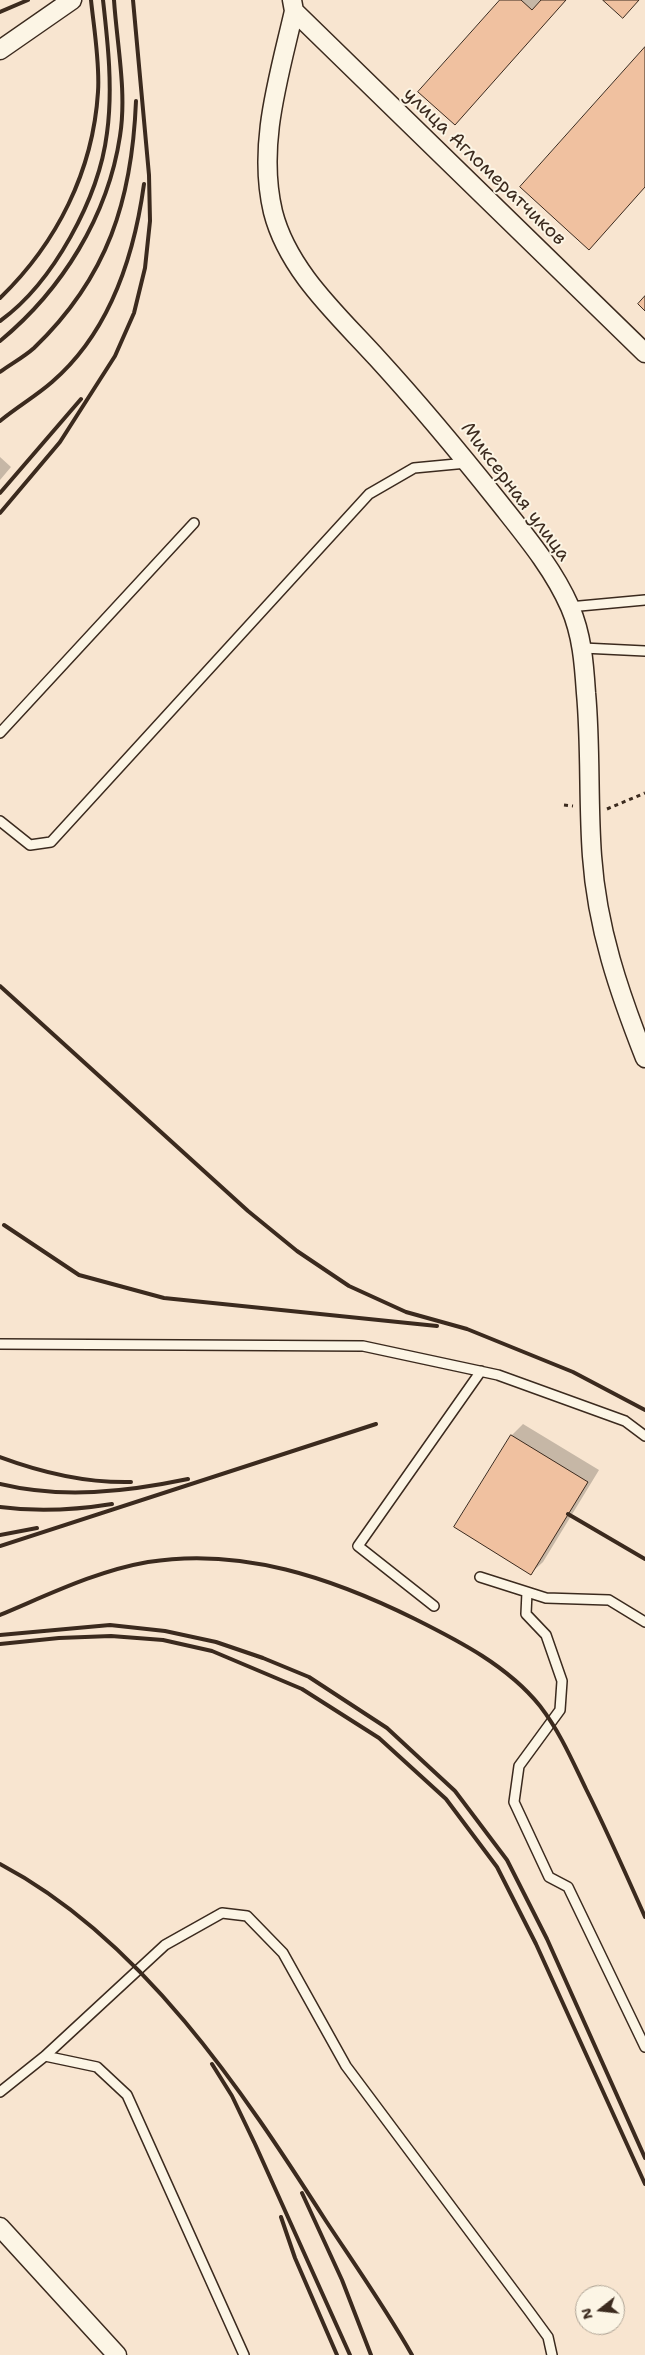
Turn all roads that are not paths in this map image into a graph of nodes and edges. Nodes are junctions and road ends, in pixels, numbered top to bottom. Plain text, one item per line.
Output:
1 (72, 0) edge
2 (293, 6) edge
3 (0, 50) edge
4 (645, 353) edge
5 (467, 463) junction
6 (194, 523) dead end
7 (645, 600) edge
8 (570, 607) junction
9 (583, 648) junction
10 (645, 651) edge
11 (0, 733) edge
12 (0, 821) edge
13 (645, 1058) edge
14 (0, 1344) edge
15 (481, 1371) junction
16 (645, 1436) edge
17 (480, 1577) dead end
18 (527, 1592) junction
19 (434, 1606) dead end
20 (645, 1622) edge
21 (645, 2047) edge
22 (45, 2056) junction
23 (0, 2092) edge
24 (0, 2227) edge
25 (117, 2355) edge
26 (244, 2355) edge
27 (552, 2355) edge

1 - 3 street
2 - 4 street, улица Агломератчиков
2 - 5 street, Миксерная улица
5 - 8 street, Миксерная улица
5 - 12 lane
6 - 11 lane
7 - 8 lane
8 - 9 street, Миксерная улица
9 - 10 lane
9 - 13 street, Миксерная улица
14 - 15 lane
15 - 16 lane
15 - 19 lane
17 - 18 lane
18 - 20 lane
18 - 21 lane
22 - 23 lane
22 - 26 lane
22 - 27 lane
24 - 25 street

